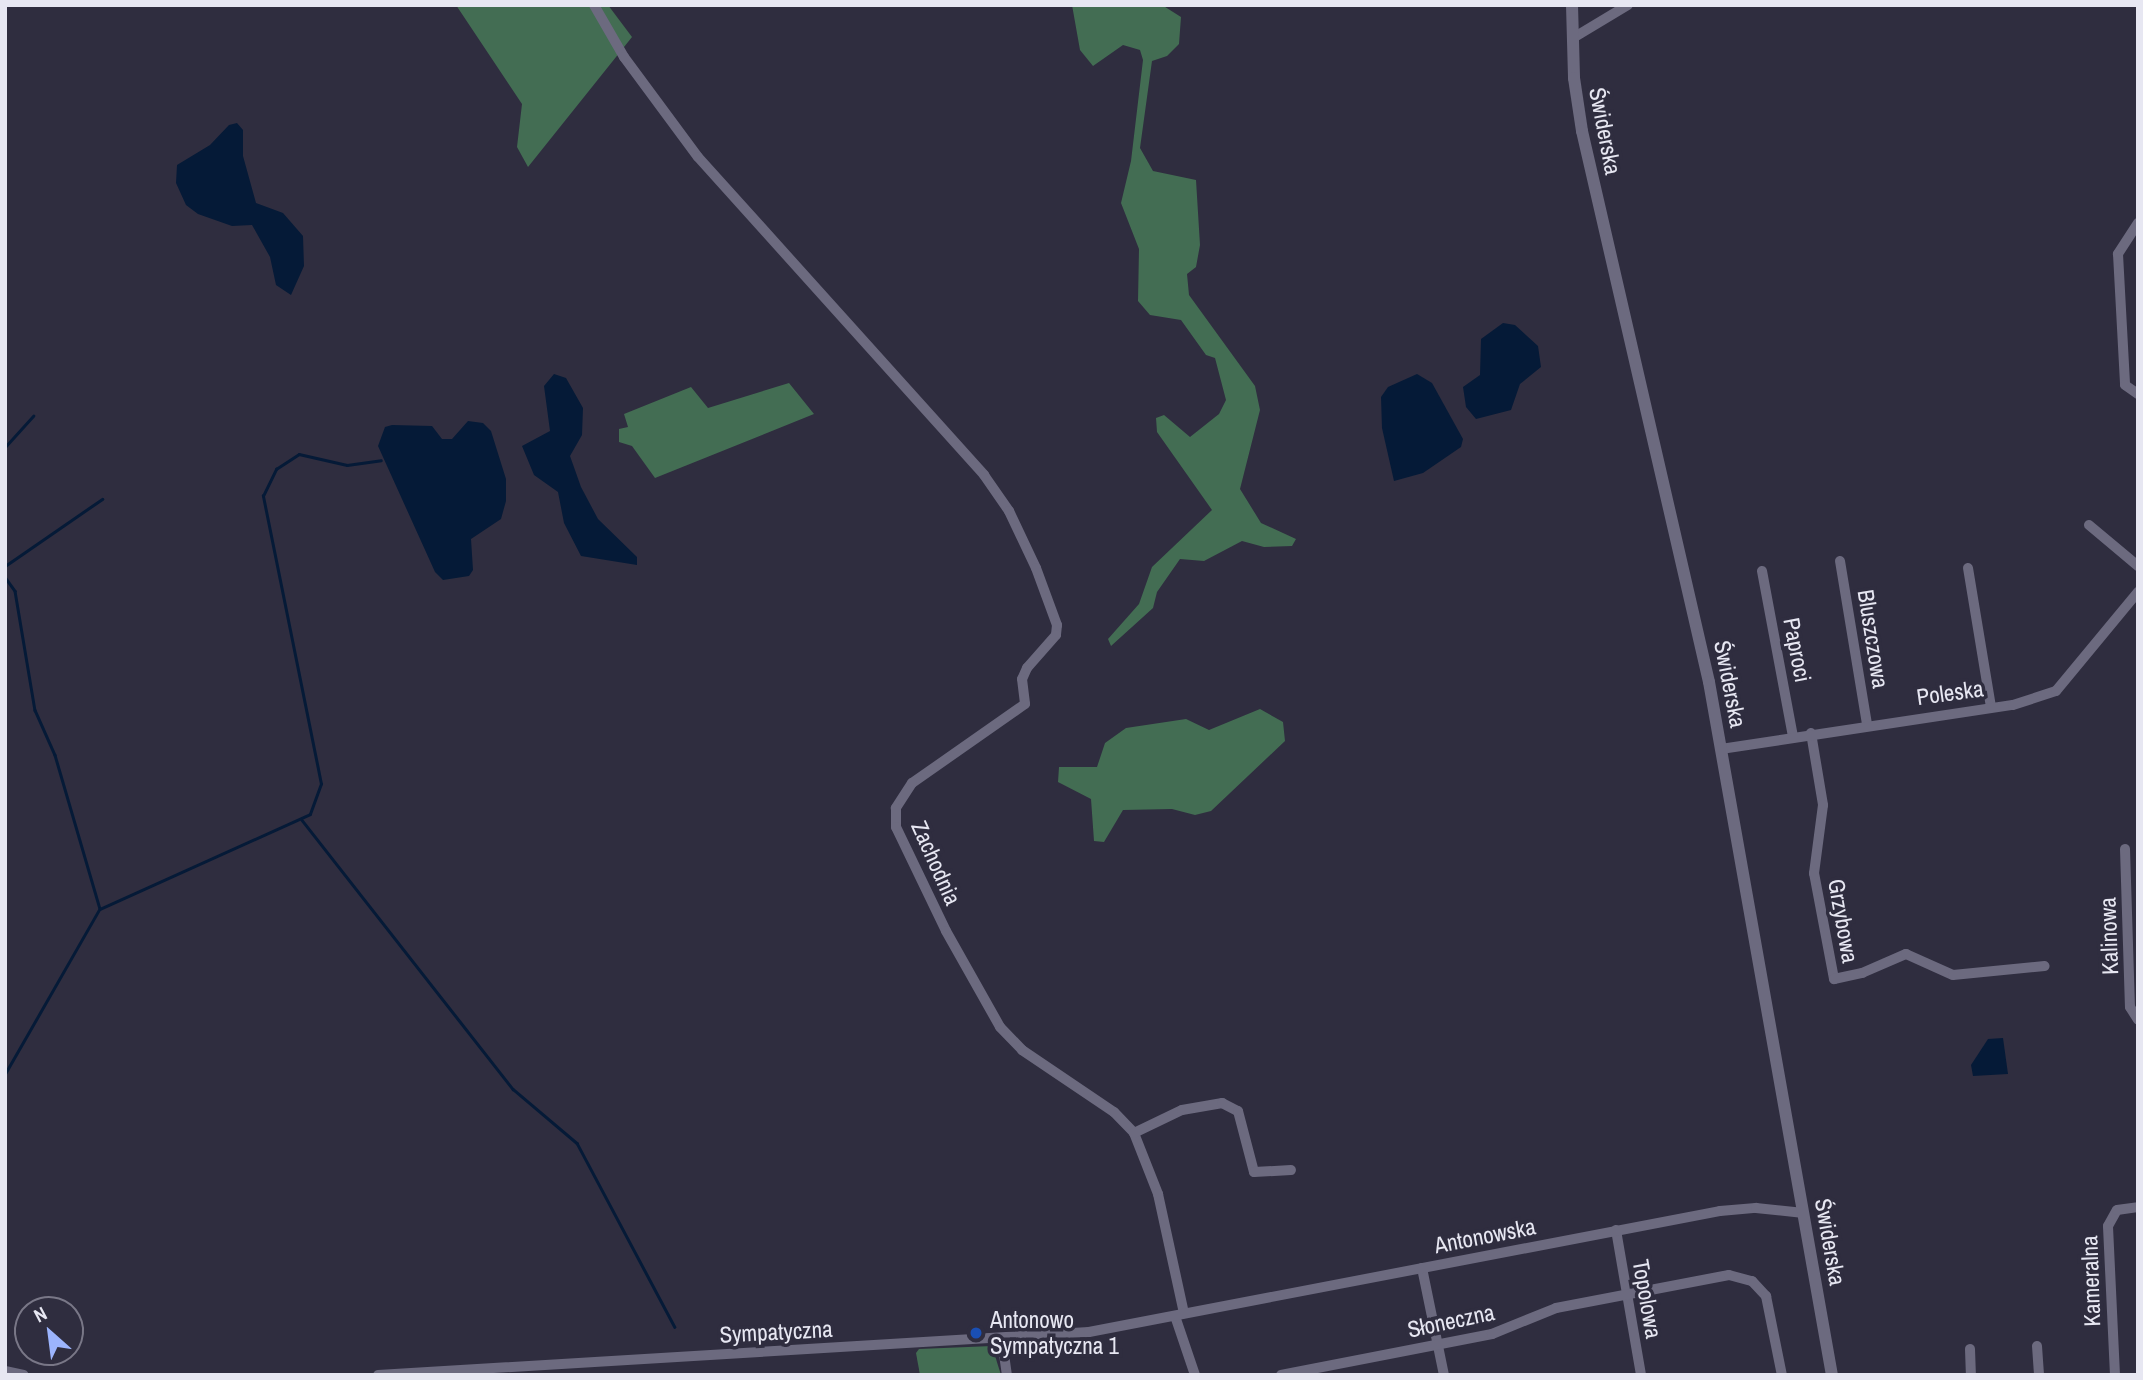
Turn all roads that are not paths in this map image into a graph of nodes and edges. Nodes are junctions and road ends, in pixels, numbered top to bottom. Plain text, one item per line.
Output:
1 (594, 5) edge
2 (1572, 5) edge
3 (1628, 5) edge
4 (1573, 38) junction
5 (2138, 223) edge
6 (2138, 394) edge
7 (2089, 525) dead end
8 (1840, 561) dead end
9 (2138, 566) edge
10 (1968, 568) dead end
11 (1762, 571) dead end
12 (2138, 592) edge
13 (1991, 707) junction
14 (1867, 724) junction
15 (1811, 733) junction
16 (1793, 736) junction
17 (1721, 749) junction
18 (2125, 849) dead end
19 (2045, 966) dead end
20 (2138, 1020) edge
21 (1134, 1133) junction
22 (1291, 1170) dead end
23 (2138, 1207) edge
24 (1804, 1213) junction
25 (1616, 1230) junction
26 (1422, 1268) junction
27 (1625, 1296) junction
28 (1180, 1315) junction
29 (1002, 1340) junction
30 (1436, 1345) junction
31 (2037, 1346) dead end
32 (1969, 1349) dead end
33 (536, 1365) junction
34 (5, 1371) edge
35 (24, 1375) edge
36 (378, 1375) edge
37 (542, 1375) edge
38 (1007, 1375) edge
39 (1195, 1375) edge
40 (1281, 1375) edge
41 (1444, 1375) edge
42 (1641, 1375) edge
43 (1782, 1375) edge
44 (1832, 1375) edge
45 (1971, 1375) edge
46 (2039, 1375) edge
47 (2115, 1375) edge

1 - 21 street, Zachodnia
2 - 4 street, Świderska
3 - 4 street
4 - 17 street, Świderska
5 - 6 street
7 - 9 street
8 - 14 street, Bluszczowa
10 - 13 street
11 - 16 street, Paproci
12 - 13 street, Poleska
13 - 14 street, Poleska
14 - 15 street, Poleska
15 - 16 street, Poleska
15 - 19 street, Grzybowa
16 - 17 street, Poleska
17 - 24 street, Świderska
18 - 20 street, Kalinowa
21 - 22 street
21 - 28 street, Zachodnia
23 - 47 street, Kameralna
24 - 25 street, Antonowska
24 - 44 street, Świderska
25 - 26 street, Antonowska
25 - 27 street, Topolowa
26 - 28 street, Antonowska
26 - 30 street
27 - 30 street, Słoneczna
27 - 42 street, Topolowa
27 - 43 street, Słoneczna
28 - 29 street, Sympatyczna
28 - 39 street, Zachodnia
29 - 33 street, Sympatyczna
29 - 38 street
30 - 40 street, Słoneczna
30 - 41 street
31 - 46 street
32 - 45 street
33 - 36 street, Sympatyczna
33 - 37 street
34 - 35 street

